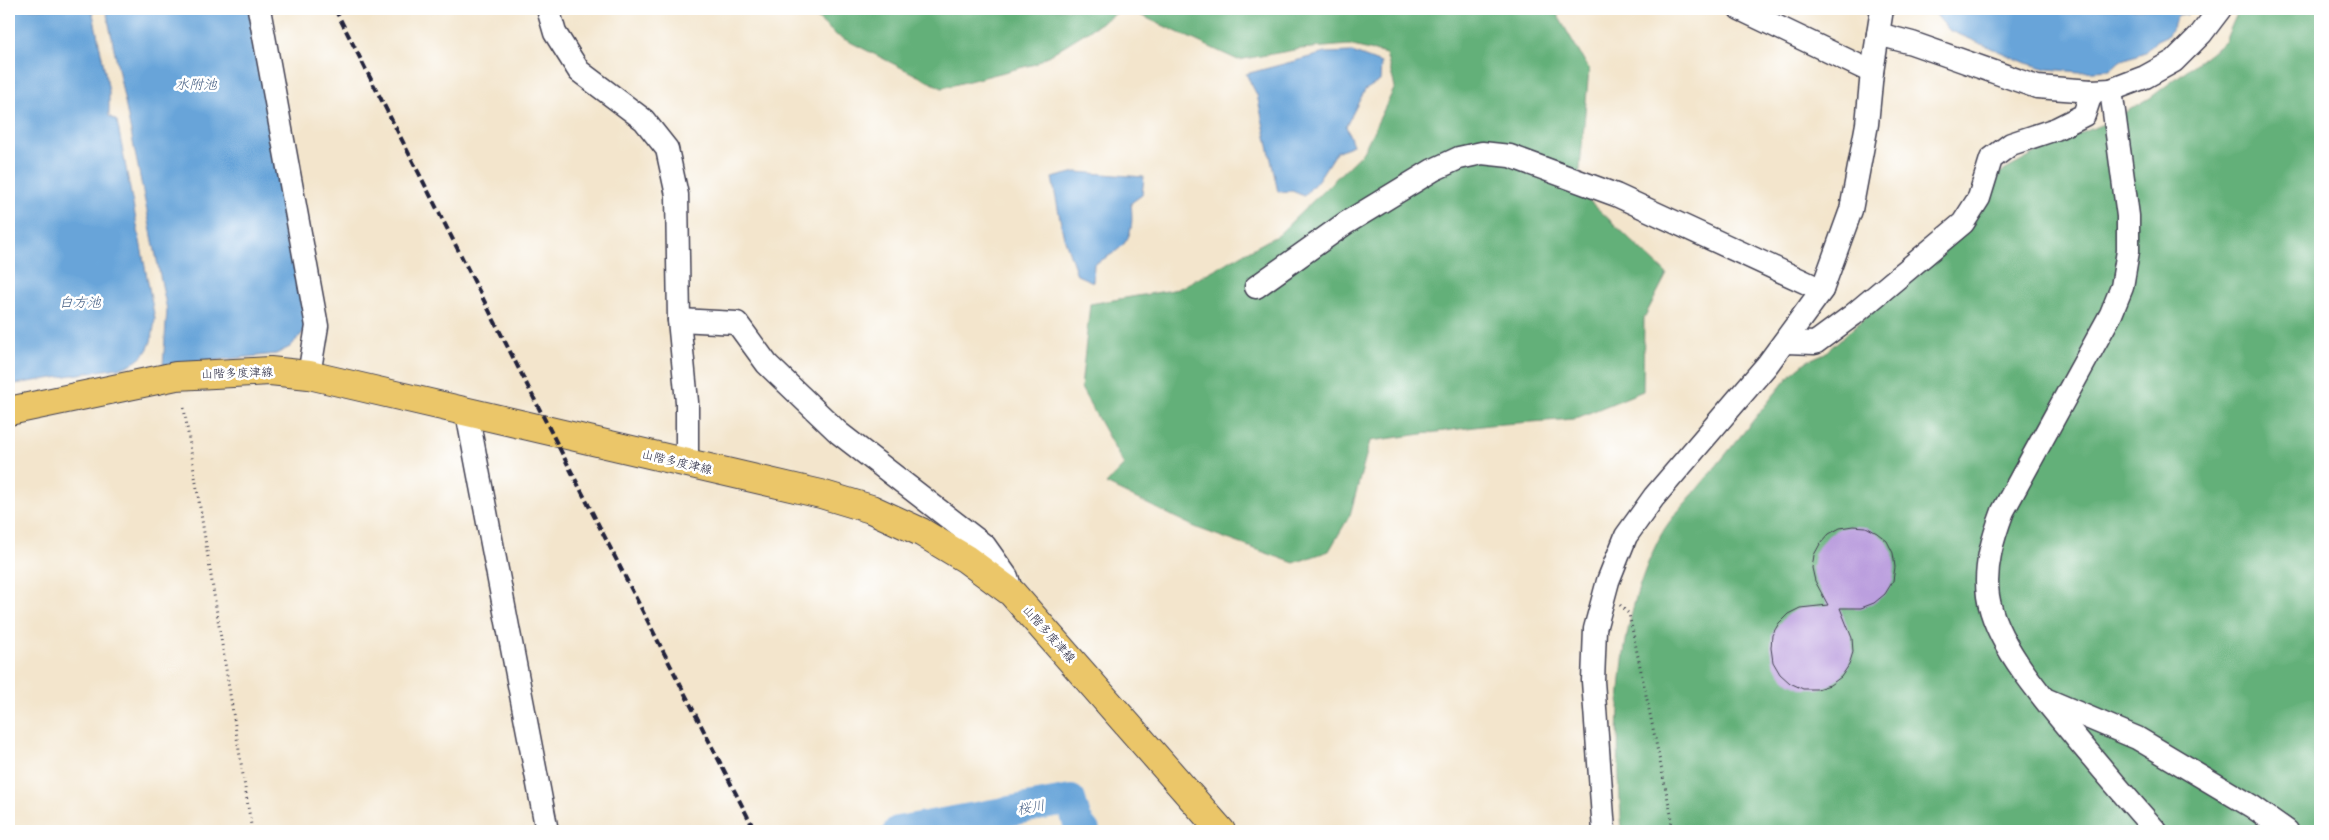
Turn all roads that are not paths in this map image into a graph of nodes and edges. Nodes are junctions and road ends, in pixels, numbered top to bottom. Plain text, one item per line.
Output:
1 (259, 9) edge
2 (548, 9) edge
3 (1740, 9) edge
4 (1882, 9) edge
5 (2220, 9) edge
6 (1878, 34) junction
7 (1872, 72) junction
8 (2102, 91) junction
9 (1256, 287) dead end
10 (1822, 290) junction
11 (679, 320) junction
12 (1785, 342) junction
13 (309, 376) junction
14 (9, 411) edge
15 (467, 413) junction
16 (687, 464) junction
17 (1012, 593) junction
18 (2044, 699) junction
19 (547, 831) edge
20 (1221, 831) edge
21 (1604, 831) edge
22 (2156, 831) edge
23 (2287, 831) edge

1 - 13 street
2 - 11 street
3 - 7 street
4 - 6 street
5 - 8 street
6 - 7 street
6 - 8 street
7 - 10 street
8 - 12 street
8 - 18 street
9 - 10 street
10 - 12 street
11 - 16 street
11 - 17 street
12 - 21 street
13 - 14 main road, 山階多度津線
13 - 15 main road, 山階多度津線
15 - 16 main road, 山階多度津線
15 - 19 street
16 - 17 main road, 山階多度津線
17 - 20 main road, 山階多度津線
18 - 22 street
18 - 23 street

